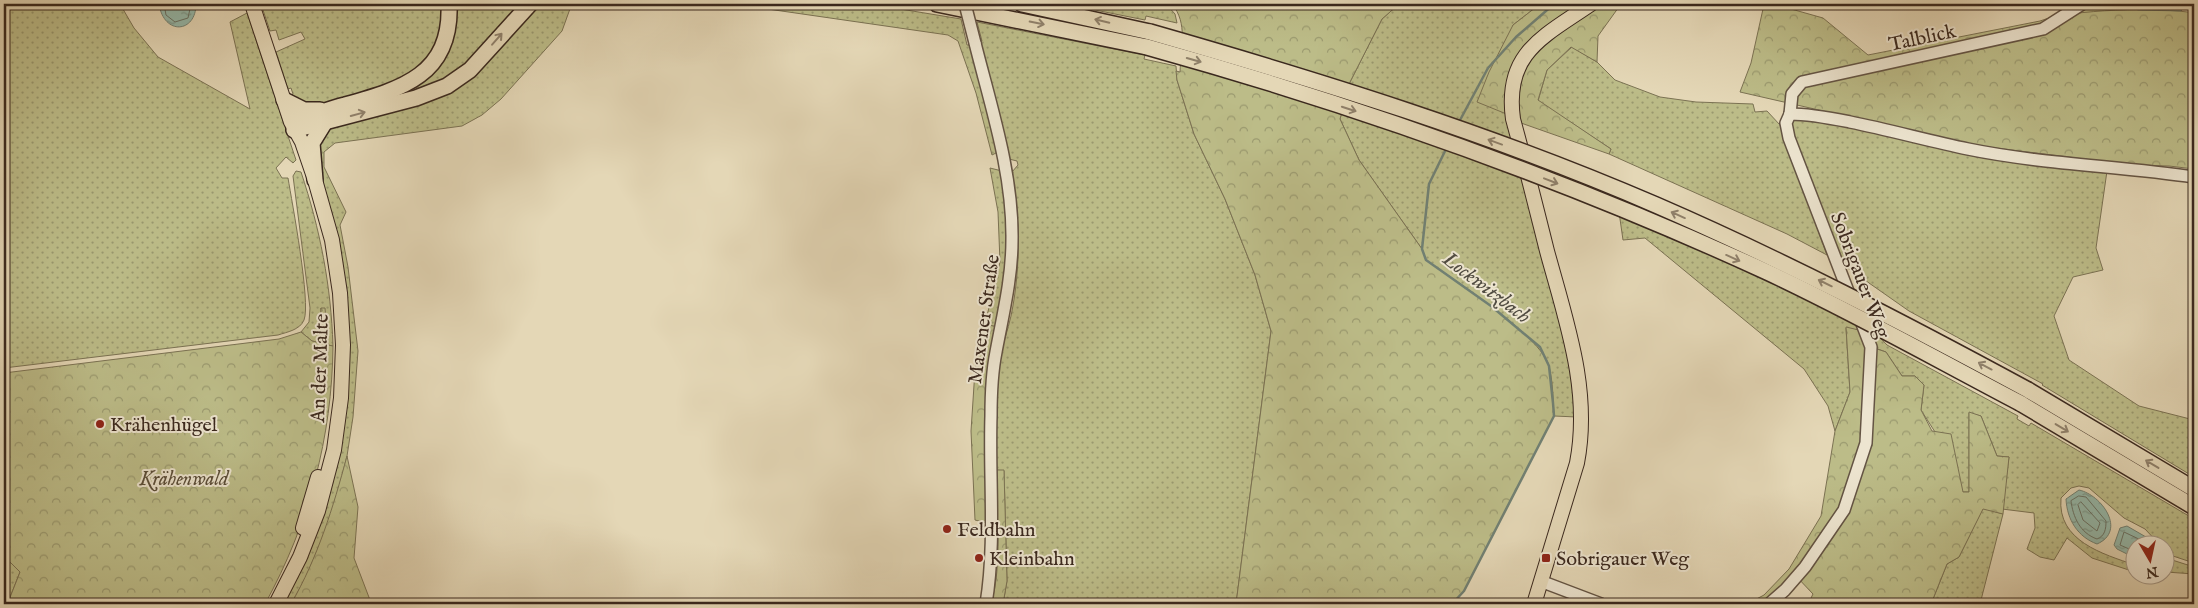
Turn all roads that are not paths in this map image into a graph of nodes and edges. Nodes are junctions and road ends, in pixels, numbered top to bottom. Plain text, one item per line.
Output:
1 (252, 4) edge
2 (449, 4) edge
3 (530, 4) edge
4 (938, 4) edge
5 (965, 4) edge
6 (1022, 4) edge
7 (1591, 4) edge
8 (2081, 5) edge
9 (284, 100) junction
10 (332, 108) junction
11 (1790, 114) junction
12 (325, 122) junction
13 (292, 126) junction
14 (2194, 177) edge
15 (315, 180) junction
16 (2194, 489) edge
17 (2194, 507) edge
18 (1543, 582) junction
19 (267, 604) edge
20 (276, 604) edge
21 (986, 604) edge
22 (1534, 604) edge
23 (1601, 604) edge
24 (1769, 604) edge

1 - 9 main road, An der Malte
2 - 10 highway
12 -> 3 highway
4 -> 17 highway, bridge
5 - 21 street, Maxener Straße, bridge
16 -> 6 highway, bridge
7 - 18 main road
8 - 11 street, Talblick
9 - 10 highway
9 - 13 main road, An der Malte
10 - 13 highway
11 - 14 street
11 - 24 street, Sobrigauer Weg
12 - 13 highway
12 - 15 highway
13 - 15 main road, An der Malte
13 - 19 main road, An der Malte
15 - 20 main road, An der Malte
18 - 22 main road
18 - 23 street

